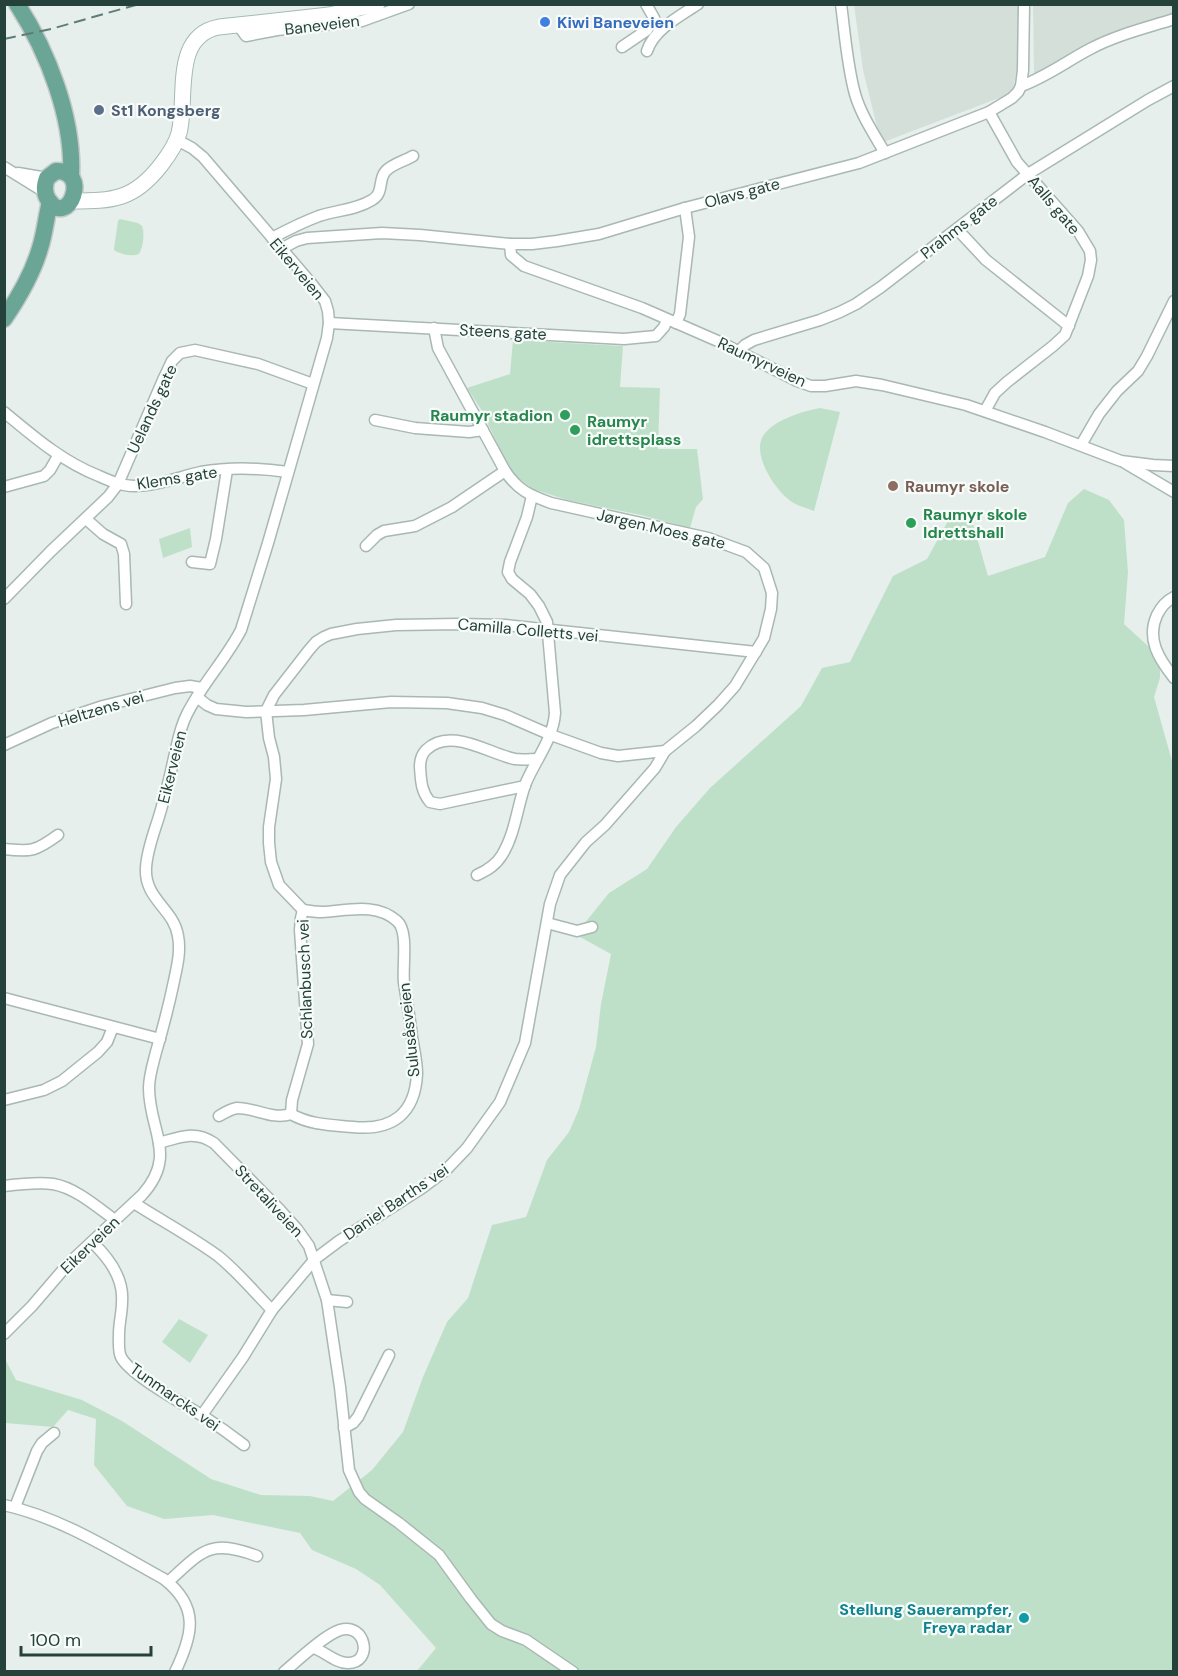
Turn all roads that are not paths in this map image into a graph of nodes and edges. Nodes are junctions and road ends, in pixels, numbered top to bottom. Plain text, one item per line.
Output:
1 (17, 4) edge
2 (377, 4) edge
3 (409, 4) edge
4 (646, 4) edge
5 (698, 4) edge
6 (841, 4) edge
7 (1024, 4) edge
8 (4, 11) edge
9 (1173, 20) edge
10 (238, 25) junction
11 (29, 27) junction
12 (622, 47) dead end
13 (647, 51) dead end
14 (1021, 86) junction
15 (1173, 86) edge
16 (989, 112) junction
17 (177, 140) junction
18 (885, 153) junction
19 (413, 156) dead end
20 (9, 170) edge
21 (1028, 174) junction
22 (60, 190) junction
23 (685, 208) junction
24 (957, 229) junction
25 (272, 238) junction
26 (510, 244) junction
27 (281, 249) junction
28 (1173, 301) edge
29 (4, 319) edge
30 (672, 321) junction
31 (329, 323) junction
32 (1069, 326) junction
33 (434, 328) junction
34 (739, 351) junction
35 (314, 384) junction
36 (985, 411) junction
37 (4, 412) edge
38 (375, 420) dead end
39 (483, 429) junction
40 (1081, 445) junction
41 (58, 456) junction
42 (1121, 461) junction
43 (1173, 466) edge
44 (227, 470) junction
45 (504, 471) junction
46 (288, 472) junction
47 (118, 484) junction
48 (4, 487) edge
49 (1173, 492) edge
50 (532, 496) junction
51 (86, 519) junction
52 (366, 546) dead end
53 (192, 562) dead end
54 (1173, 597) edge
55 (4, 599) edge
56 (126, 604) dead end
57 (547, 630) junction
58 (756, 651) junction
59 (1173, 678) edge
60 (199, 692) junction
61 (266, 711) junction
62 (551, 735) junction
63 (4, 745) edge
64 (665, 751) junction
65 (538, 759) junction
66 (525, 786) junction
67 (58, 835) dead end
68 (4, 849) edge
69 (477, 875) dead end
70 (303, 910) junction
71 (547, 923) junction
72 (592, 927) dead end
73 (4, 998) edge
74 (113, 1027) junction
75 (160, 1039) junction
76 (4, 1100) edge
77 (291, 1114) junction
78 (219, 1116) dead end
79 (159, 1143) junction
80 (4, 1186) edge
81 (134, 1203) junction
82 (115, 1220) junction
83 (92, 1242) junction
84 (315, 1259) junction
85 (327, 1300) junction
86 (347, 1302) dead end
87 (272, 1310) junction
88 (4, 1334) edge
89 (389, 1355) dead end
90 (202, 1415) junction
91 (344, 1428) junction
92 (54, 1433) dead end
93 (244, 1445) dead end
94 (10, 1506) edge
95 (257, 1556) dead end
96 (168, 1582) junction
97 (314, 1648) dead end
98 (175, 1671) edge
99 (284, 1671) edge
100 (573, 1671) edge

1 - 11 main road
2 - 10 main road, Baneveien
3 - 10 street, Baneveien
4 - 12 street
5 - 13 street
6 - 18 street
7 - 14 street
8 - 11 main road
9 - 14 street, Olavs gate
10 - 17 main road, Baneveien
11 - 22 main road
14 - 16 street, Olavs gate
15 - 21 street, Prahms gate
16 - 18 street, Olavs gate
16 - 21 street, Aalls gate
17 - 22 main road
17 - 25 street, Eikerveien
18 - 23 street, Olavs gate
19 - 25 street
20 - 22 street
21 - 24 street, Prahms gate
21 - 32 street, Aalls gate
22 - 29 main road
23 - 26 street, Olavs gate
23 - 30 street
24 - 32 street
24 - 34 street, Prahms gate
25 - 27 street, Eikerveien
26 - 27 street, Olavs gate
26 - 30 street, Raumyrveien
27 - 31 street, Eikerveien
28 - 40 street
30 - 33 street, Steens gate
30 - 34 street, Raumyrveien
31 - 33 street, Steens gate
31 - 35 street, Eikerveien
32 - 36 street, Aalls gate
33 - 39 street, Jørgen Moes gate
34 - 36 street, Raumyrveien
35 - 46 street, Eikerveien
35 - 47 street, Uelands gate
36 - 40 street, Raumyrveien
37 - 41 street, Klems gate
38 - 39 street
39 - 45 street, Jørgen Moes gate
40 - 42 street, Raumyrveien
41 - 47 street, Klems gate
41 - 48 street
42 - 43 street, Raumyrveien
42 - 49 street
44 - 46 street, Klems gate
44 - 47 street, Klems gate
44 - 53 street, Klems gate
45 - 50 street, Jørgen Moes gate
45 - 52 street
46 - 60 street, Eikerveien
47 - 51 street, Uelands gate
50 - 57 street
50 - 58 street, Jørgen Moes gate
51 - 55 street, Uelands gate
51 - 56 street
54 - 59 street
57 - 58 street, Camilla Colletts vei
57 - 61 street, Camilla Colletts vei
57 - 62 street
58 - 64 street, Jørgen Moes gate
60 - 61 street
60 - 63 street, Heltzens vei
60 - 75 street, Eikerveien
61 - 62 street
61 - 70 street, Schlanbusch vei
62 - 64 street
62 - 65 street
64 - 71 street, Daniel Barths vei
65 - 66 street
65 - 66 street
66 - 69 street
67 - 68 street
70 - 77 street, Schlanbusch vei
70 - 77 street, Sulusåsveien
71 - 72 street
71 - 84 street, Daniel Barths vei
73 - 74 street
74 - 75 street
74 - 76 street
75 - 79 street, Eikerveien
77 - 78 street, Sulusåsveien
79 - 81 street, Eikerveien
79 - 84 street, Stretaliveien
80 - 82 street
81 - 82 street, Eikerveien
81 - 87 street
82 - 83 street, Eikerveien
83 - 88 street, Eikerveien
83 - 90 street, Tunmarcks vei
84 - 85 street, Stretaliveien
84 - 87 street, Daniel Barths vei
85 - 86 street
85 - 91 street, Stretaliveien
87 - 90 street, Daniel Barths vei
89 - 91 street
90 - 93 street, Tunmarcks vei
91 - 100 street, Stretaliveien
92 - 94 street
94 - 96 street
95 - 96 street
96 - 98 street
97 - 99 street

